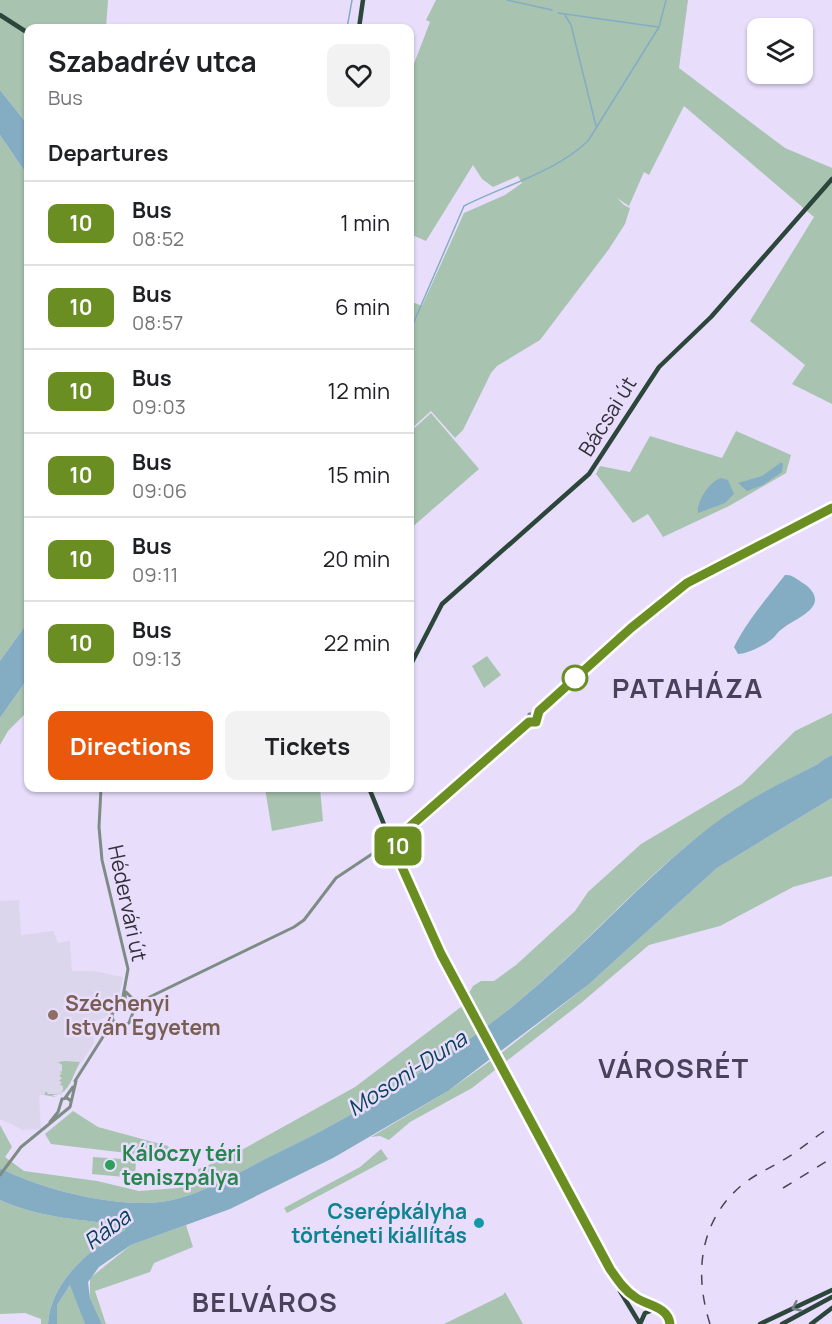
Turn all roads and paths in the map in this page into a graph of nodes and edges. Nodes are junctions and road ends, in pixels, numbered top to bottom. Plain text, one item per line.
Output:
1 (363, 0) edge
2 (0, 15) edge
3 (360, 24) edge
4 (24, 30) edge
5 (832, 179) edge
6 (832, 508) edge
7 (414, 658) edge
8 (536, 714) junction
9 (529, 722) junction
10 (101, 792) edge
11 (371, 792) edge
12 (405, 831) junction
13 (391, 842) junction
14 (375, 853) junction
15 (398, 858) junction
16 (125, 991) junction
17 (144, 1000) junction
18 (119, 1007) junction
19 (127, 1008) junction
20 (131, 1014) junction
21 (113, 1021) junction
22 (119, 1026) junction
23 (106, 1034) junction
24 (76, 1081) junction
25 (65, 1098) junction
26 (71, 1101) junction
27 (60, 1106) junction
28 (67, 1110) junction
29 (47, 1127) junction
30 (0, 1175) edge
31 (619, 1282) junction
32 (832, 1290) edge
33 (832, 1297) edge
34 (832, 1308) edge
35 (656, 1309) junction
36 (640, 1324) edge
37 (670, 1324) edge
38 (760, 1324) edge
39 (782, 1324) edge
40 (811, 1324) edge

1 - 3 main road
2 - 4 main road
5 - 7 main road, Bácsai út
6 - 8 street
8 - 9 street
8 - 9 street
9 - 12 street
10 - 16 street, Hédervári út
11 - 13 main road
12 - 13 street
12 - 15 main road
13 - 14 street
13 - 15 main road
14 - 15 main road
14 - 17 street
15 - 31 main road
16 - 17 street
16 - 18 street, Hédervári út
16 - 19 street, Hédervári út
17 - 19 street
17 - 20 street
18 - 19 street
18 - 21 street
19 - 20 street
20 - 22 street
21 - 22 street
21 - 23 street
22 - 23 street
23 - 24 street
24 - 25 street
24 - 26 street
25 - 26 street
25 - 27 street
26 - 28 street
27 - 28 street
27 - 29 street
28 - 29 street
29 - 30 street
31 - 35 main road
31 - 36 main road
32 -> 38 main road
33 - 39 main road
34 - 40 main road
35 - 36 main road
35 - 37 main road

